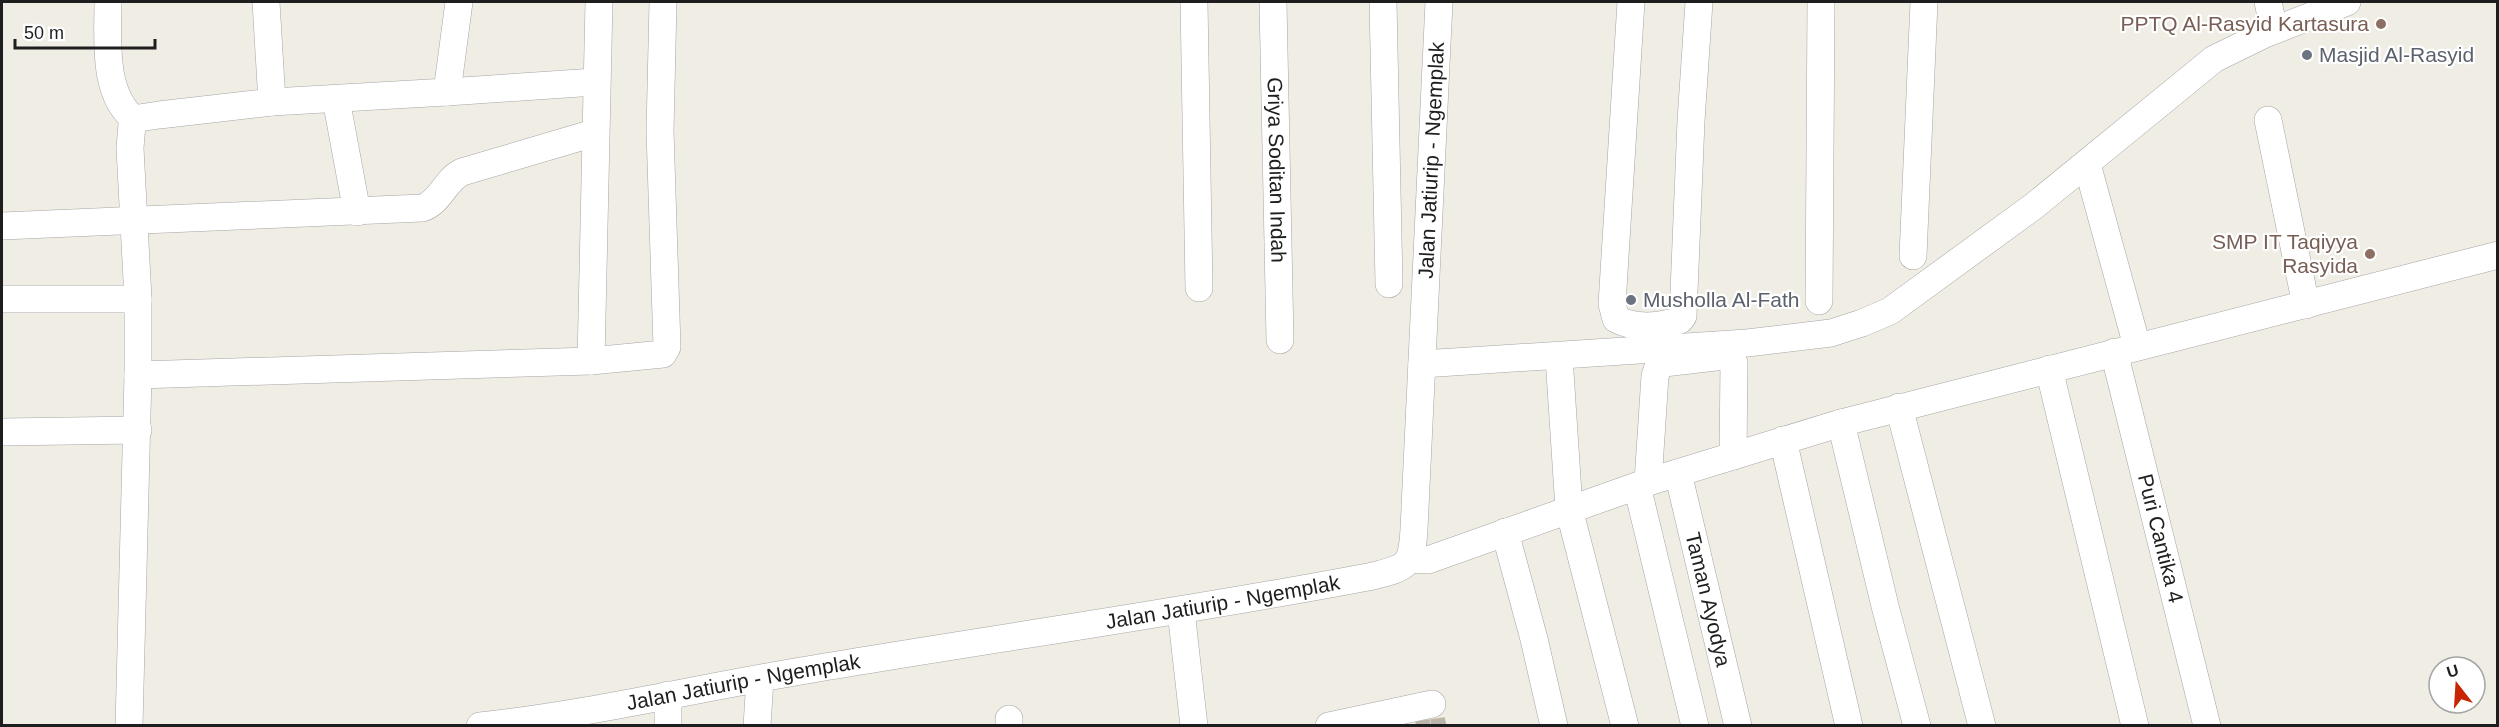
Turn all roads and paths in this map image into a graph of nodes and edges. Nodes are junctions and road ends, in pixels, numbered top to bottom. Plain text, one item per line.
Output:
1 (108, 2) edge
2 (266, 2) edge
3 (459, 2) edge
4 (598, 2) edge
5 (663, 2) edge
6 (1194, 2) edge
7 (1273, 2) edge
8 (1383, 2) edge
9 (1438, 2) edge
10 (1632, 2) edge
11 (1699, 2) edge
12 (1821, 2) edge
13 (1924, 2) edge
14 (2347, 2) edge
15 (2271, 17) edge
16 (595, 82) junction
17 (447, 92) junction
18 (336, 99) junction
19 (272, 102) junction
20 (135, 120) junction
21 (2268, 120) dead end
22 (594, 133) junction
23 (2087, 164) junction
24 (357, 212) junction
25 (134, 222) junction
26 (2, 226) edge
27 (2498, 255) edge
28 (1913, 256) dead end
29 (1389, 284) dead end
30 (1199, 288) dead end
31 (2, 299) edge
32 (138, 300) junction
33 (1819, 301) dead end
34 (2306, 305) junction
35 (1280, 340) dead end
36 (2126, 349) junction
37 (1422, 350) junction
38 (1559, 357) junction
39 (591, 361) junction
40 (2049, 369) junction
41 (138, 375) junction
42 (1899, 407) junction
43 (1841, 423) junction
44 (138, 430) junction
45 (2, 432) edge
46 (1783, 440) junction
47 (1733, 456) junction
48 (1678, 473) junction
49 (1642, 484) junction
50 (1569, 509) junction
51 (1504, 532) junction
52 (1410, 559) junction
53 (1181, 611) junction
54 (760, 679) junction
55 (668, 695) junction
56 (1432, 705) dead end
57 (601, 716) edge
58 (1406, 718) edge
59 (530, 723) edge
60 (129, 726) edge
61 (480, 726) edge
62 (668, 726) edge
63 (757, 726) edge
64 (1194, 726) edge
65 (1329, 726) edge
66 (1554, 726) edge
67 (1625, 726) edge
68 (1695, 726) edge
69 (1738, 726) edge
70 (1849, 726) edge
71 (1917, 726) edge
72 (1982, 726) edge
73 (2135, 726) edge
74 (2207, 726) edge

1 - 20 street
2 - 19 street
3 - 17 street
4 - 16 street
5 - 39 street
6 - 30 street
7 - 35 street, Griya Soditan Indah
8 - 29 street
9 - 37 street, Jalan Jatiurip - Ngemplak
10 - 11 street
12 - 33 street
13 - 28 street
14 - 15 street
15 - 23 street
16 - 17 street
16 - 22 street
17 - 18 street
18 - 19 street
18 - 24 street
19 - 20 street
20 - 25 street
21 - 34 street
22 - 24 street
22 - 39 street
23 - 36 street, Puri Cantika 4
23 - 38 street
24 - 25 street
25 - 26 street
25 - 32 street
27 - 34 street
31 - 32 street
32 - 41 street
34 - 36 street
36 - 40 street
36 - 74 street, Puri Cantika 4
37 - 38 street
37 - 52 street, Jalan Jatiurip - Ngemplak
38 - 50 street
39 - 41 street
40 - 42 street
40 - 73 street
41 - 44 street
42 - 43 street
42 - 72 street
43 - 46 street
43 - 71 street
44 - 45 street
44 - 60 street
46 - 47 street
46 - 70 street
47 - 48 street
47 - 49 street
48 - 49 street
48 - 69 street, Taman Ayodya
49 - 50 street
49 - 68 street
50 - 51 street
50 - 67 street
51 - 52 street
51 - 66 street
52 - 53 street, Jalan Jatiurip - Ngemplak
53 - 54 street, Jalan Jatiurip - Ngemplak
53 - 64 street
54 - 55 street, Jalan Jatiurip - Ngemplak
54 - 63 street
55 - 57 street, Jalan Jatiurip - Ngemplak
55 - 62 street
56 - 58 street
57 - 59 street, Jalan Jatiurip - Ngemplak
58 - 65 street
59 - 61 street, Jalan Jatiurip - Ngemplak

